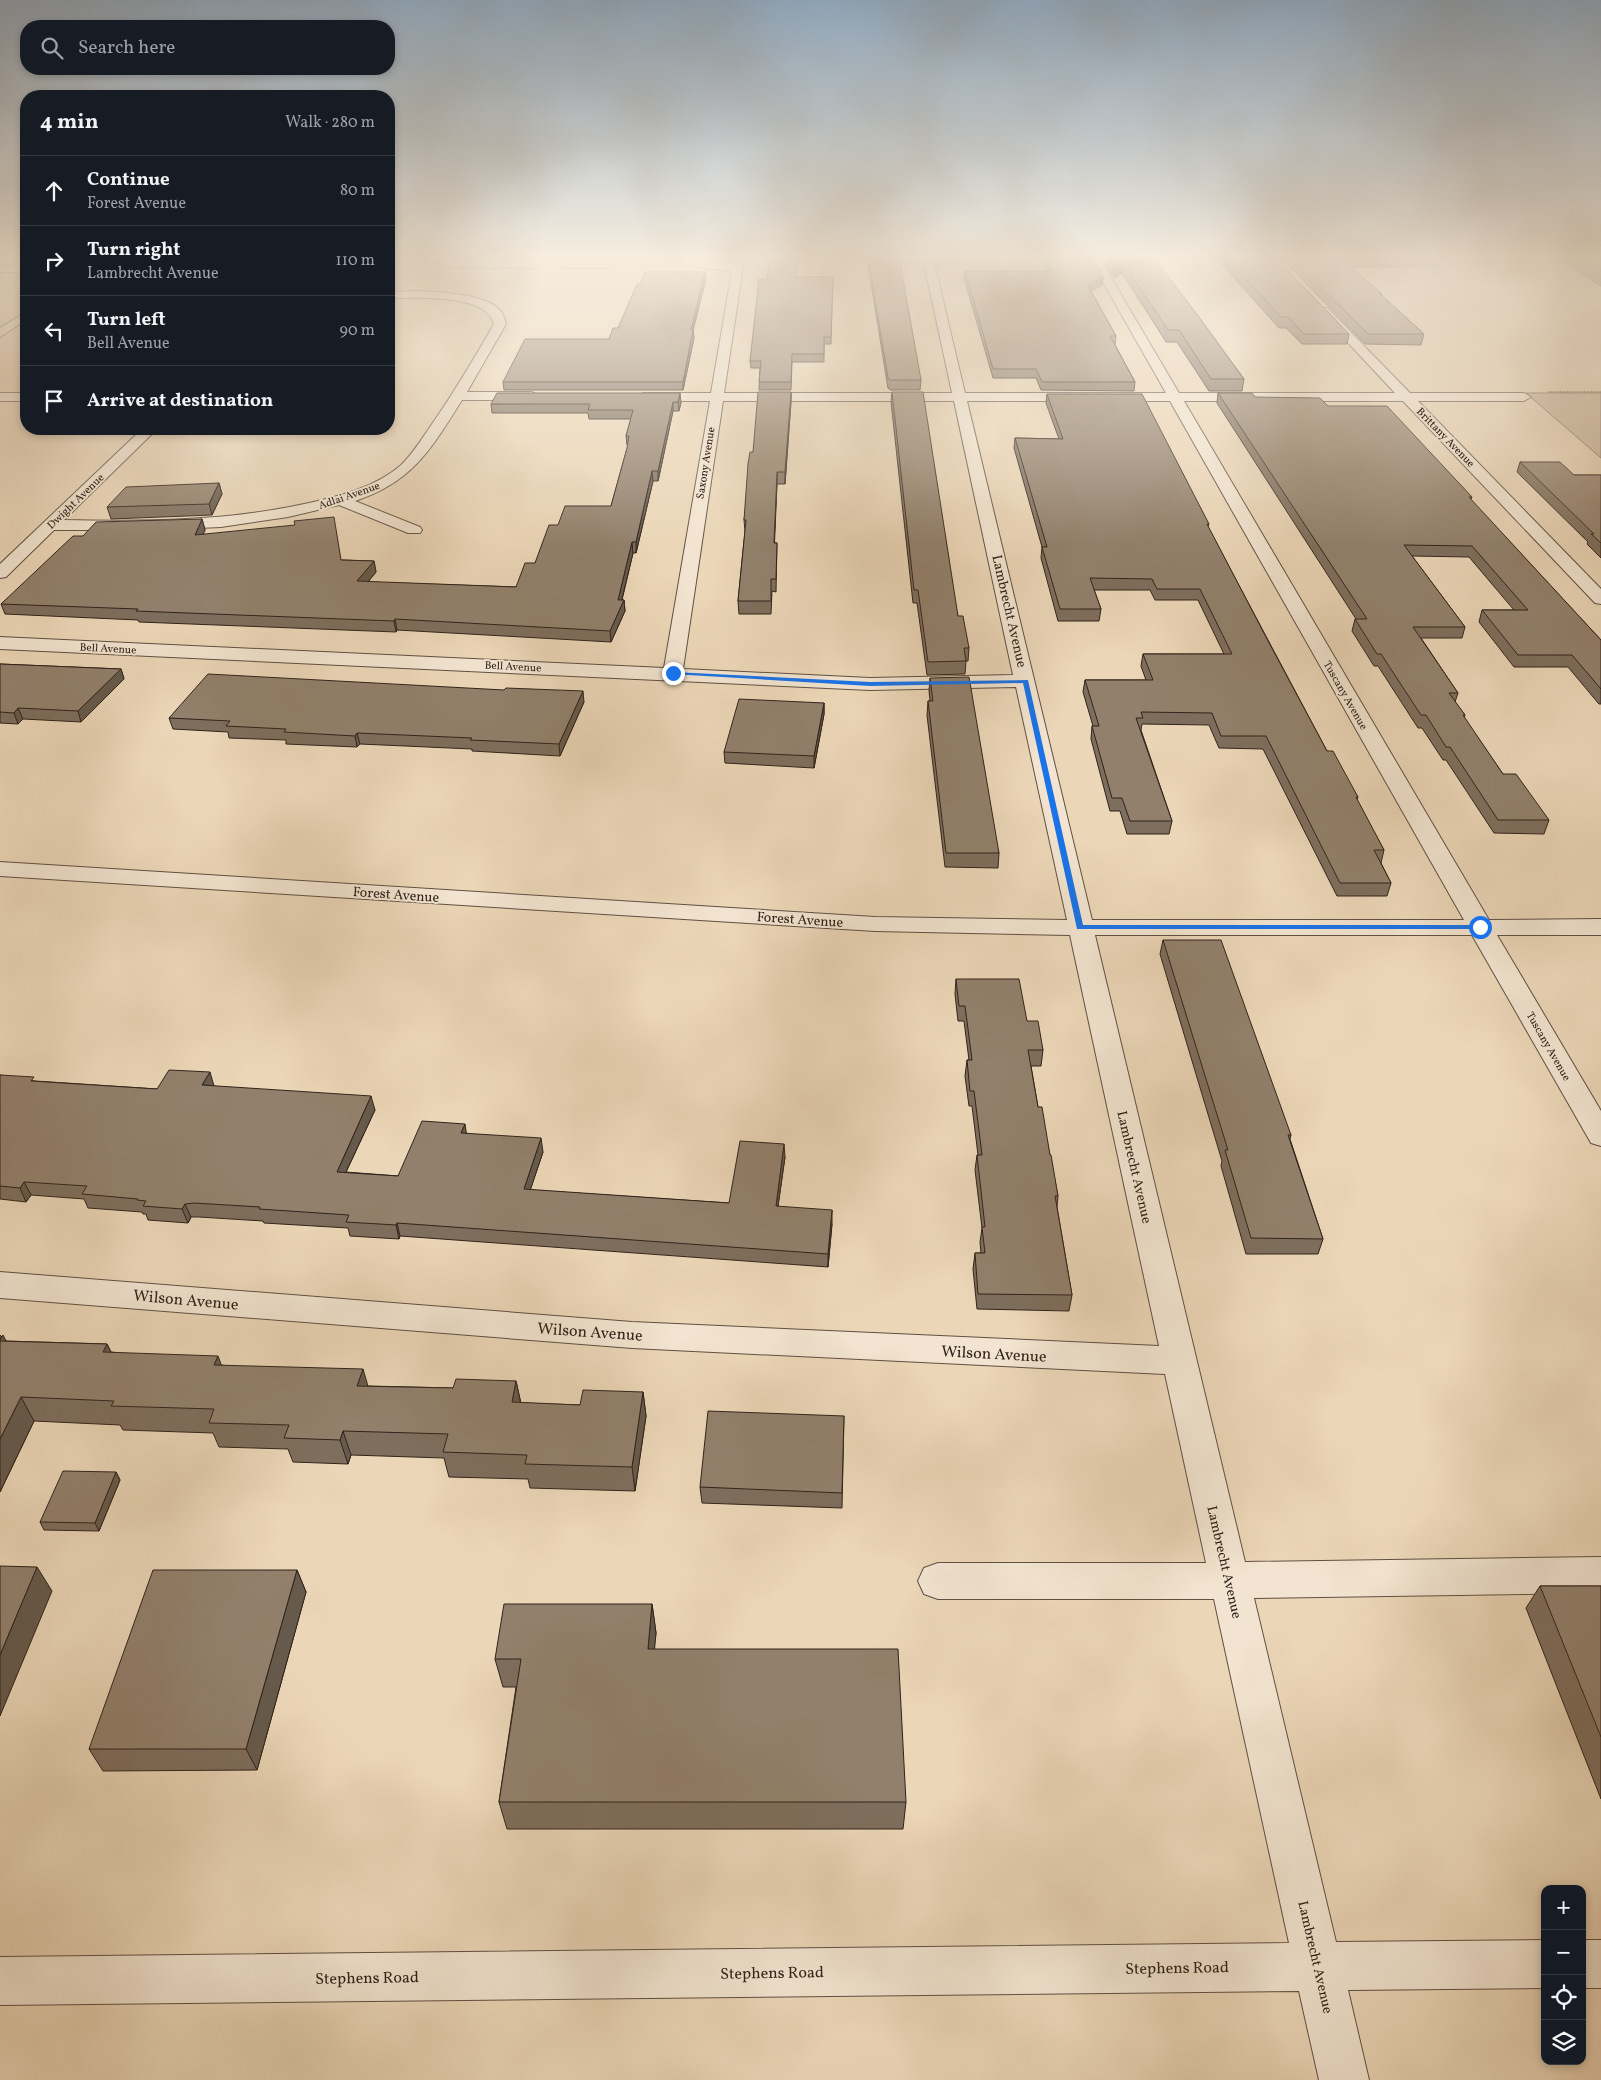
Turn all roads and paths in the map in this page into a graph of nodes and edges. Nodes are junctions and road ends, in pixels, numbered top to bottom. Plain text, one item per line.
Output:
1 (485, 351) edge
2 (723, 351) edge
3 (949, 351) edge
4 (1148, 351) edge
5 (1364, 351) edge
6 (1547, 392) dead end
7 (1601, 392) edge
8 (459, 396) junction
9 (547, 396) edge
10 (1407, 396) junction
11 (0, 397) edge
12 (20, 397) edge
13 (626, 397) edge
14 (715, 397) junction
15 (959, 397) junction
16 (1175, 397) junction
17 (1524, 397) dead end
18 (144, 435) edge
19 (340, 500) junction
20 (50, 525) junction
21 (414, 530) dead end
22 (0, 572) edge
23 (1601, 599) edge
24 (0, 643) edge
25 (673, 673) junction
26 (1026, 682) junction
27 (0, 869) edge
28 (1480, 927) junction
29 (1601, 927) edge
30 (1080, 928) junction
31 (1601, 1136) edge
32 (0, 1285) edge
33 (1180, 1361) junction
34 (1601, 1575) edge
35 (1229, 1580) junction
36 (938, 1581) dead end
37 (1541, 1964) edge
38 (1586, 1964) edge
39 (1601, 1964) edge
40 (1318, 1966) junction
41 (0, 1981) edge
42 (1344, 2080) edge

1 - 8 street, Adlai Avenue
2 - 14 street, Saxony Avenue
3 - 15 street, Lambrecht Avenue
4 - 16 street, Tuscany Avenue
5 - 10 street, Brittany Avenue
6 - 7 path
8 - 9 street
8 - 19 street, Adlai Avenue
10 - 16 street
10 - 17 street
10 - 23 street, Brittany Avenue
11 - 12 street
13 - 14 street
14 - 15 street
14 - 25 street, Saxony Avenue
15 - 16 street
15 - 26 street, Lambrecht Avenue
16 - 28 street, Tuscany Avenue
18 - 20 street, Dwight Avenue
19 - 20 street, Adlai Avenue
19 - 21 street
20 - 22 street, Dwight Avenue
24 - 25 street, Bell Avenue
25 - 26 street, Bell Avenue
26 - 30 street, Lambrecht Avenue
27 - 30 street, Forest Avenue
28 - 29 street, Forest Avenue
28 - 30 street, Forest Avenue
28 - 31 street, Tuscany Avenue
30 - 33 street, Lambrecht Avenue
32 - 33 street, Wilson Avenue
33 - 35 street, Lambrecht Avenue
34 - 35 street
35 - 36 street
35 - 40 street, Lambrecht Avenue
37 - 40 street, Stephens Road
38 - 39 street
40 - 41 street, Stephens Road
40 - 42 street, Lambrecht Avenue

